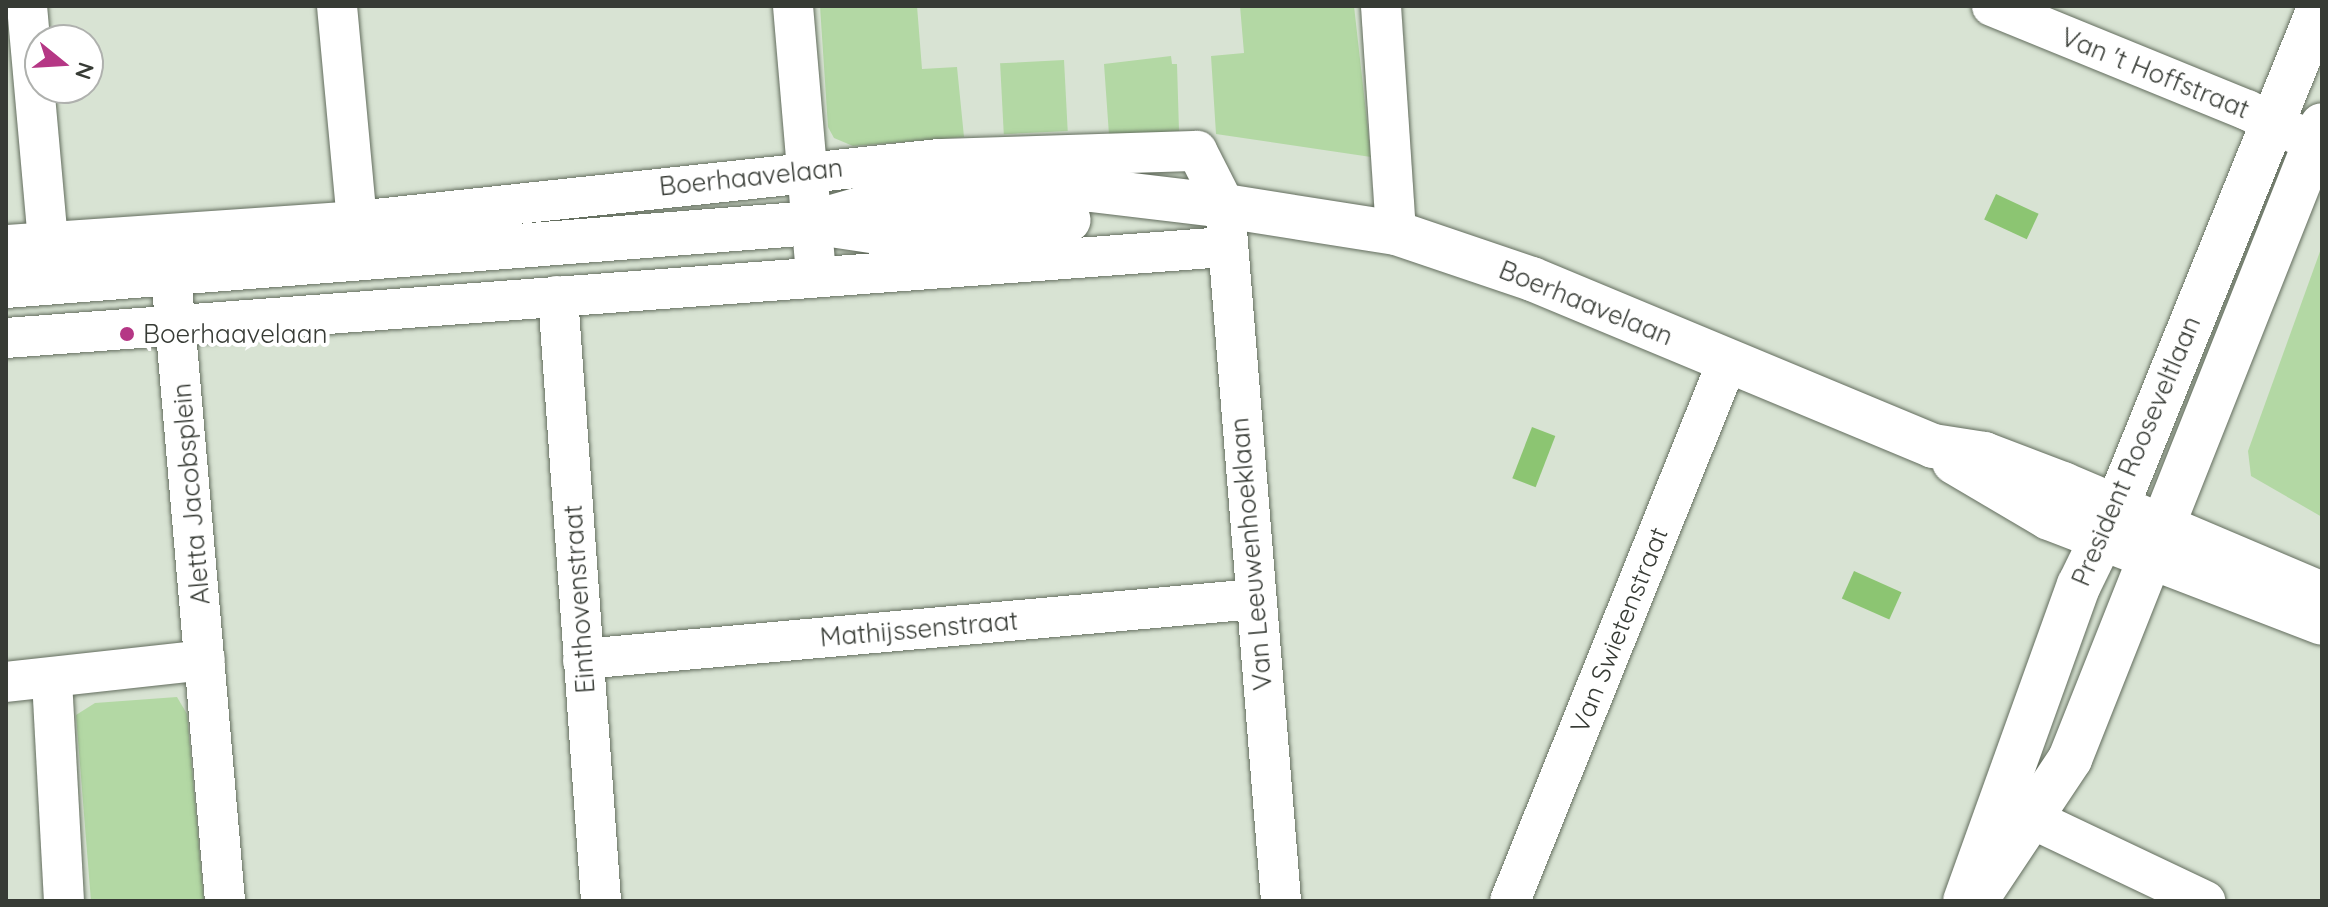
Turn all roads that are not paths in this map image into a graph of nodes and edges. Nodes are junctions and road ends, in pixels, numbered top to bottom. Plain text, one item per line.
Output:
1 (27, 6) edge
2 (337, 6) edge
3 (793, 6) edge
4 (1381, 6) edge
5 (1992, 6) edge
6 (2320, 6) edge
7 (2273, 121) junction
8 (2319, 134) edge
9 (808, 170) junction
10 (357, 221) junction
11 (812, 223) junction
12 (1225, 227) junction
13 (1396, 233) junction
14 (48, 242) junction
15 (6, 245) edge
16 (169, 252) junction
17 (816, 275) junction
18 (6, 286) edge
19 (558, 296) junction
20 (176, 323) junction
21 (6, 338) edge
22 (1728, 360) junction
23 (2108, 524) junction
24 (2156, 542) junction
25 (2322, 594) edge
26 (1255, 599) junction
27 (2322, 623) edge
28 (583, 659) junction
29 (205, 660) junction
30 (52, 680) junction
31 (6, 682) edge
32 (2014, 810) junction
33 (64, 901) edge
34 (225, 901) edge
35 (601, 901) edge
36 (1281, 901) edge
37 (1510, 901) edge
38 (1965, 901) edge
39 (1975, 901) edge
40 (2205, 901) edge

1 - 14 street
2 - 10 street
3 - 9 street
4 - 13 street
5 - 7 street, Van 't Hoffstraat
6 - 7 main road, President Rooseveltlaan
7 - 8 street, Van 't Hoffstraat
7 - 23 main road, President Rooseveltlaan
8 - 24 main road, President Rooseveltlaan
9 - 10 street, Boerhaavelaan
9 - 11 street
9 - 12 street, Boerhaavelaan
10 - 16 street, Boerhaavelaan
11 - 12 main road, Boerhaavelaan
11 - 16 main road, Boerhaavelaan
11 - 17 street
12 - 13 main road, Boerhaavelaan
12 - 17 street, Boerhaavelaan
12 - 26 street, Van Leeuwenhoeklaan
13 - 22 main road, Boerhaavelaan
14 - 15 street, Boerhaavelaan
14 - 16 street, Boerhaavelaan
16 - 18 main road, Boerhaavelaan
16 - 20 street, Aletta Jacobsplein
17 - 19 street, Boerhaavelaan
19 - 20 street, Boerhaavelaan
19 - 28 street, Einthovenstraat
20 - 21 street, Boerhaavelaan
20 - 29 street, Aletta Jacobsplein
22 - 23 main road, Boerhaavelaan
22 - 37 street, Van Swietenstraat
23 - 24 main road, Boerhaavelaan
23 - 32 main road, President Rooseveltlaan
24 - 25 main road
24 - 27 main road
24 - 32 main road, President Rooseveltlaan
26 - 28 street, Mathijssenstraat
26 - 36 street, Van Leeuwenhoeklaan
28 - 35 street, Einthovenstraat
29 - 30 street
29 - 34 street, Aletta Jacobsplein
30 - 31 street
30 - 33 street
32 - 38 main road, President Rooseveltlaan
32 - 39 main road, President Rooseveltlaan
32 - 40 street

